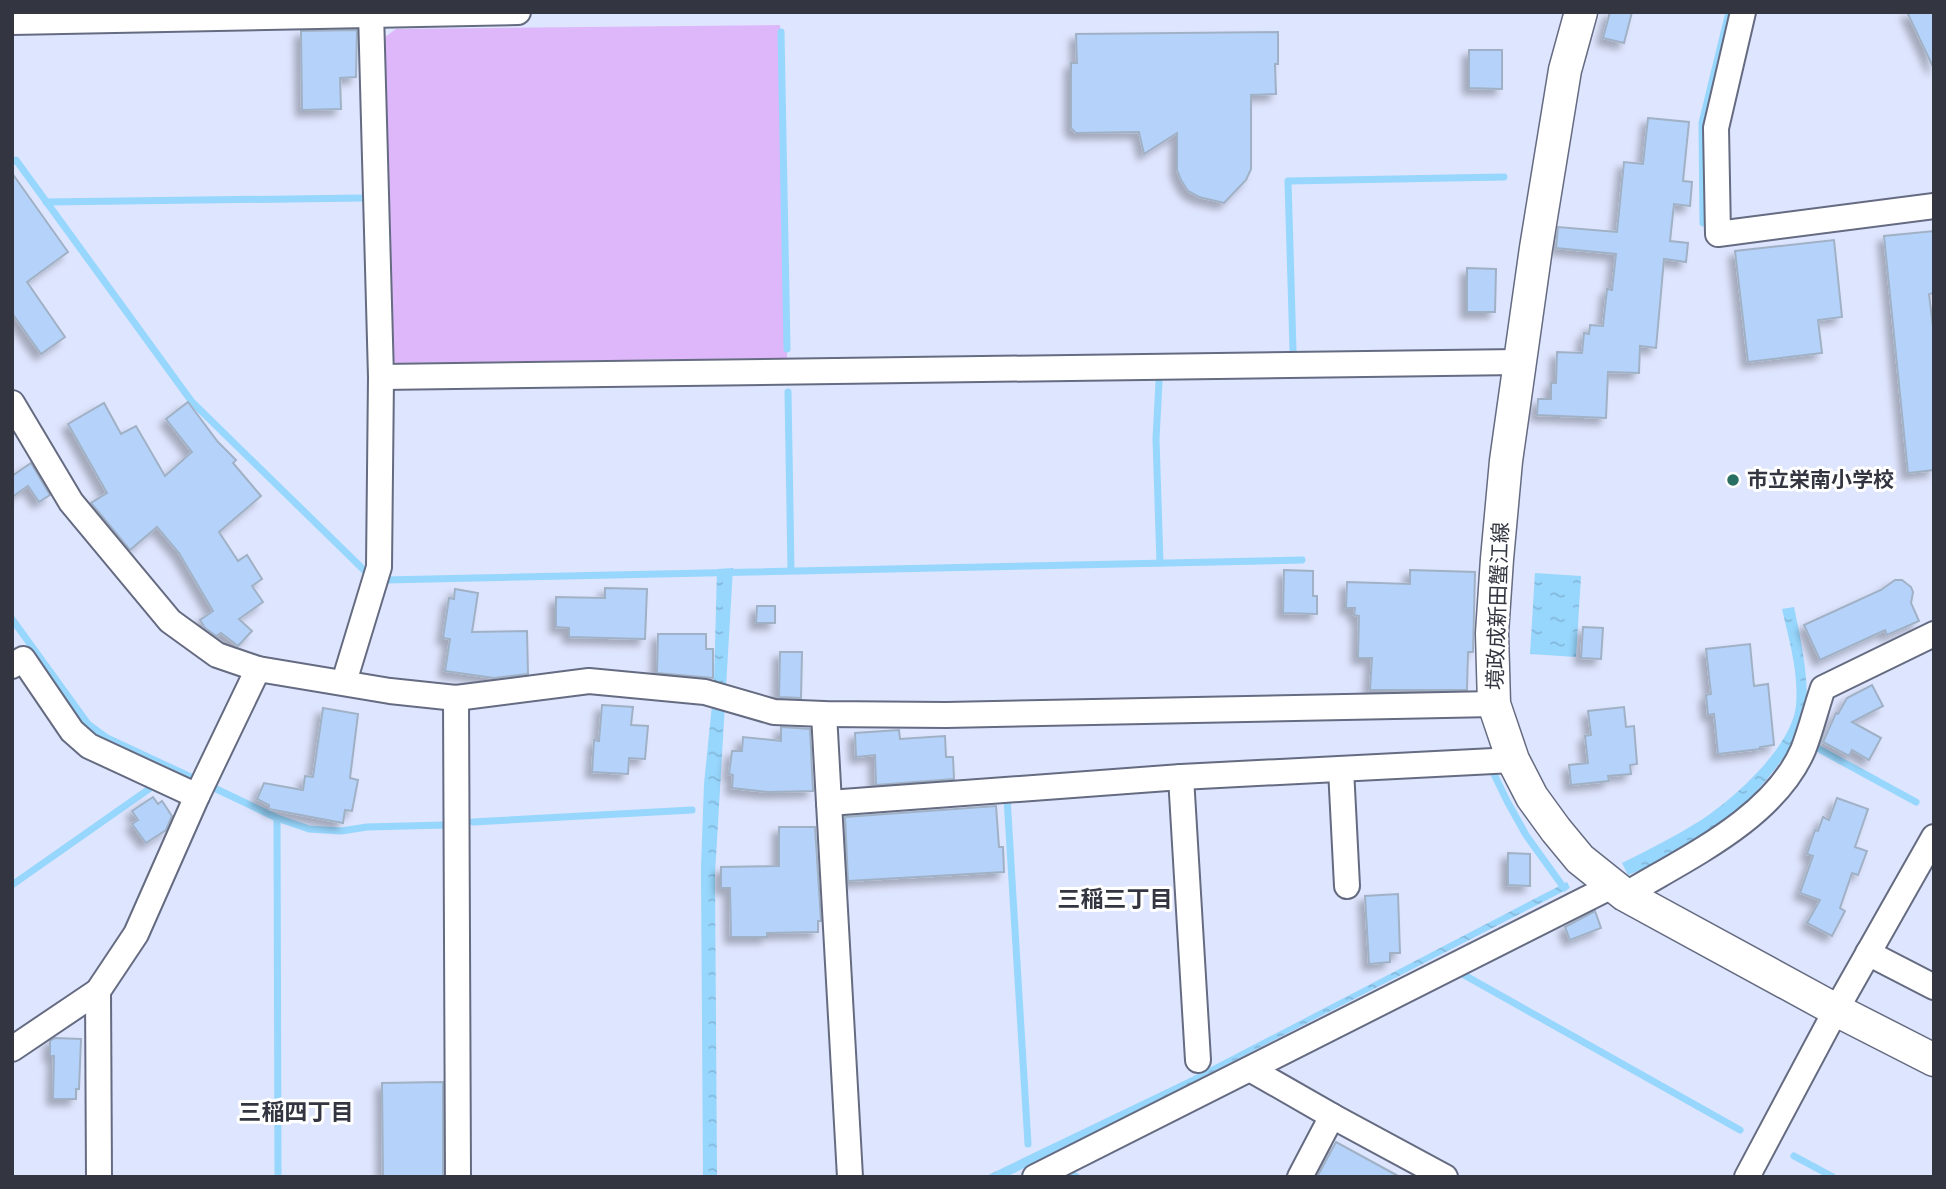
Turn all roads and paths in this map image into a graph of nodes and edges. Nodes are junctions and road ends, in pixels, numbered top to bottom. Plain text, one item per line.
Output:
1 (518, 12) edge
2 (1581, 12) edge
3 (1743, 12) edge
4 (371, 14) edge
5 (12, 22) edge
6 (1934, 206) edge
7 (1519, 362) junction
8 (381, 377) junction
9 (12, 402) edge
10 (1934, 634) edge
11 (16, 656) edge
12 (258, 669) junction
13 (344, 682) junction
14 (456, 698) junction
15 (1494, 704) junction
16 (824, 714) junction
17 (1513, 760) junction
18 (1341, 769) junction
19 (1181, 777) junction
20 (197, 796) junction
21 (829, 803) junction
22 (1934, 836) edge
23 (1347, 886) dead end
24 (1618, 890) junction
25 (1868, 953) junction
26 (1934, 987) edge
27 (98, 991) junction
28 (1836, 1010) junction
29 (12, 1049) edge
30 (1198, 1059) dead end
31 (1934, 1060) edge
32 (1250, 1069) junction
33 (1332, 1116) junction
34 (99, 1177) edge
35 (458, 1177) edge
36 (850, 1177) edge
37 (1035, 1177) edge
38 (1300, 1177) edge
39 (1446, 1177) edge
40 (1747, 1177) edge

1 - 4 street
2 - 7 main road, 境政成新田蟹江線
3 - 6 street
4 - 5 street
4 - 8 street
7 - 8 street
7 - 15 main road, 境政成新田蟹江線
8 - 13 street
9 - 12 street
10 - 24 street
11 - 20 street
12 - 13 street
12 - 20 street
13 - 14 street
14 - 16 street
14 - 35 street
15 - 16 street
15 - 17 main road, 境政成新田蟹江線
16 - 21 street
17 - 18 street
17 - 24 main road, 境政成新田蟹江線
18 - 19 street
18 - 23 street
19 - 21 street
19 - 30 street
20 - 27 street
21 - 36 street
22 - 25 street
24 - 28 main road, 境政成新田蟹江線
24 - 32 street
25 - 26 street
25 - 28 street
27 - 29 street
27 - 34 street
28 - 31 main road, 境政成新田蟹江線
28 - 40 street
32 - 33 street
32 - 37 street
33 - 38 street
33 - 39 street

